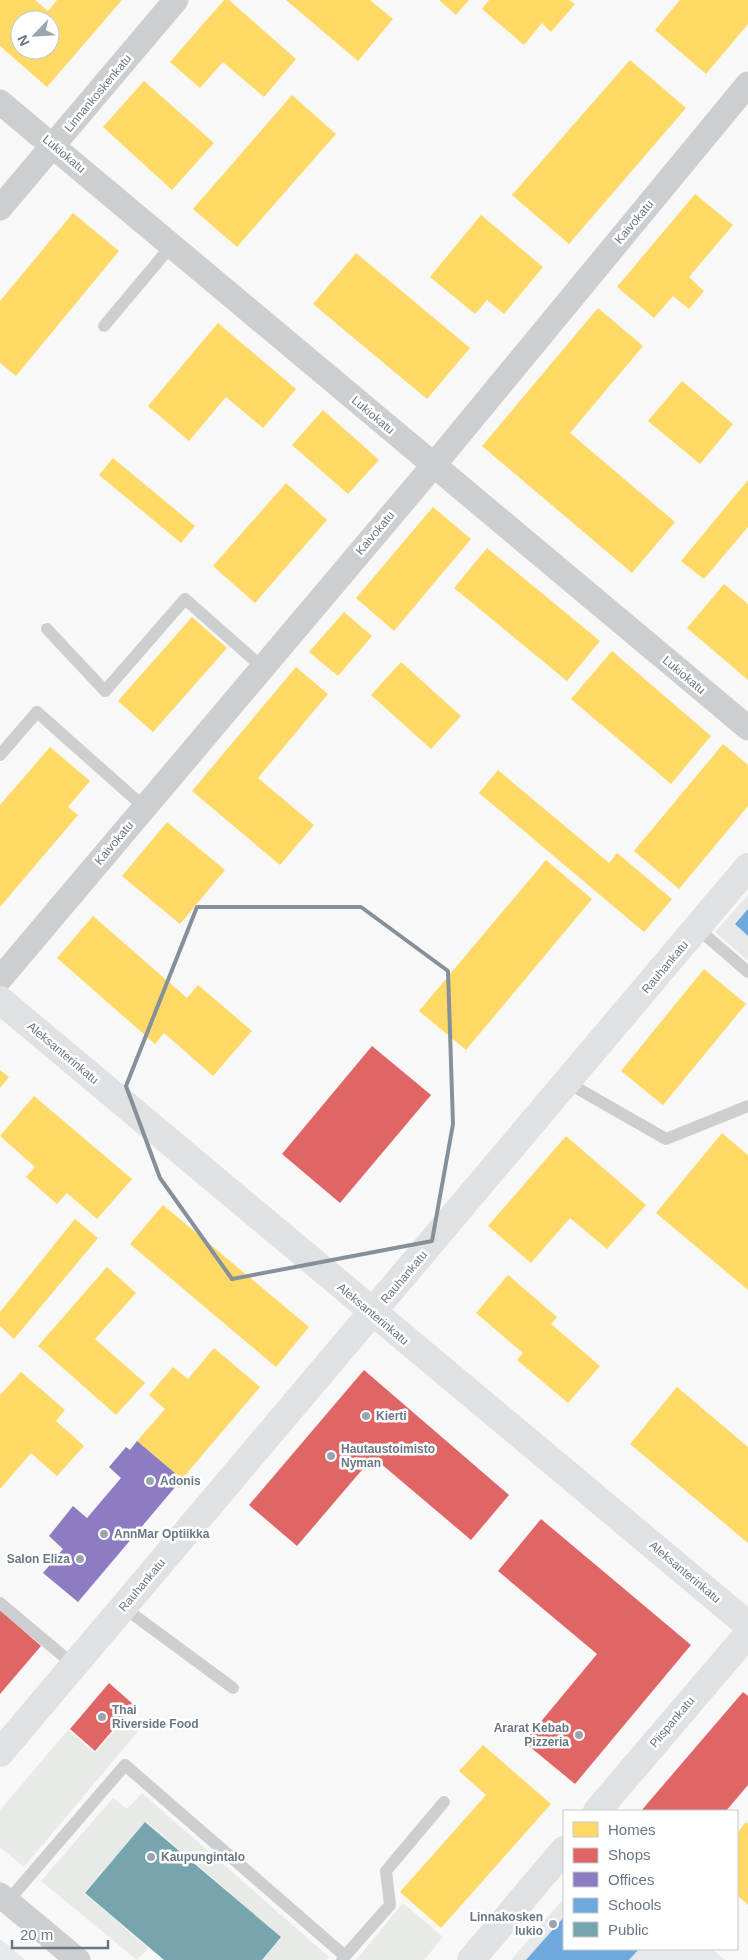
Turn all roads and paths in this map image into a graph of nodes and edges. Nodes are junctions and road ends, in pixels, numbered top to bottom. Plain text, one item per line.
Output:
1 (176, 0) edge
2 (748, 84) edge
3 (0, 102) edge
4 (54, 146) junction
5 (0, 208) edge
6 (172, 246) junction
7 (104, 326) dead end
8 (433, 466) junction
9 (47, 629) dead end
10 (262, 666) junction
11 (748, 728) edge
12 (0, 755) edge
13 (144, 807) junction
14 (748, 867) edge
15 (697, 928) junction
16 (748, 972) edge
17 (0, 979) edge
18 (0, 1000) edge
19 (568, 1083) junction
20 (748, 1106) edge
21 (373, 1314) junction
22 (0, 1603) edge
23 (124, 1607) junction
24 (748, 1625) edge
25 (748, 1634) edge
26 (74, 1666) junction
27 (233, 1688) dead end
28 (0, 1753) edge
29 (444, 1802) dead end
30 (598, 1810) edge
31 (563, 1851) edge
32 (4, 1898) edge
33 (344, 1958) edge
34 (78, 1960) edge
35 (471, 1960) edge

1 - 4 street, Linnankoskenkatu
2 - 8 street, Kaivokatu
3 - 4 street, Lukiokatu
4 - 5 street, Linnankoskenkatu
4 - 6 street, Lukiokatu
6 - 7 lane
6 - 8 street, Lukiokatu
8 - 10 street, Kaivokatu
8 - 11 street, Lukiokatu
9 - 10 lane
10 - 13 street, Kaivokatu
12 - 13 lane
13 - 17 street, Kaivokatu
14 - 15 main road, Rauhankatu
15 - 16 lane
15 - 19 main road, Rauhankatu
18 - 21 main road, Aleksanterinkatu
19 - 20 lane
19 - 21 main road, Rauhankatu
21 - 23 main road, Rauhankatu
21 - 24 main road, Aleksanterinkatu
22 - 26 lane
23 - 26 main road, Rauhankatu
23 - 27 lane
25 - 30 main road, Piispankatu
26 - 28 main road, Rauhankatu
29 - 33 lane
31 - 35 main road
32 - 33 lane
32 - 34 street

